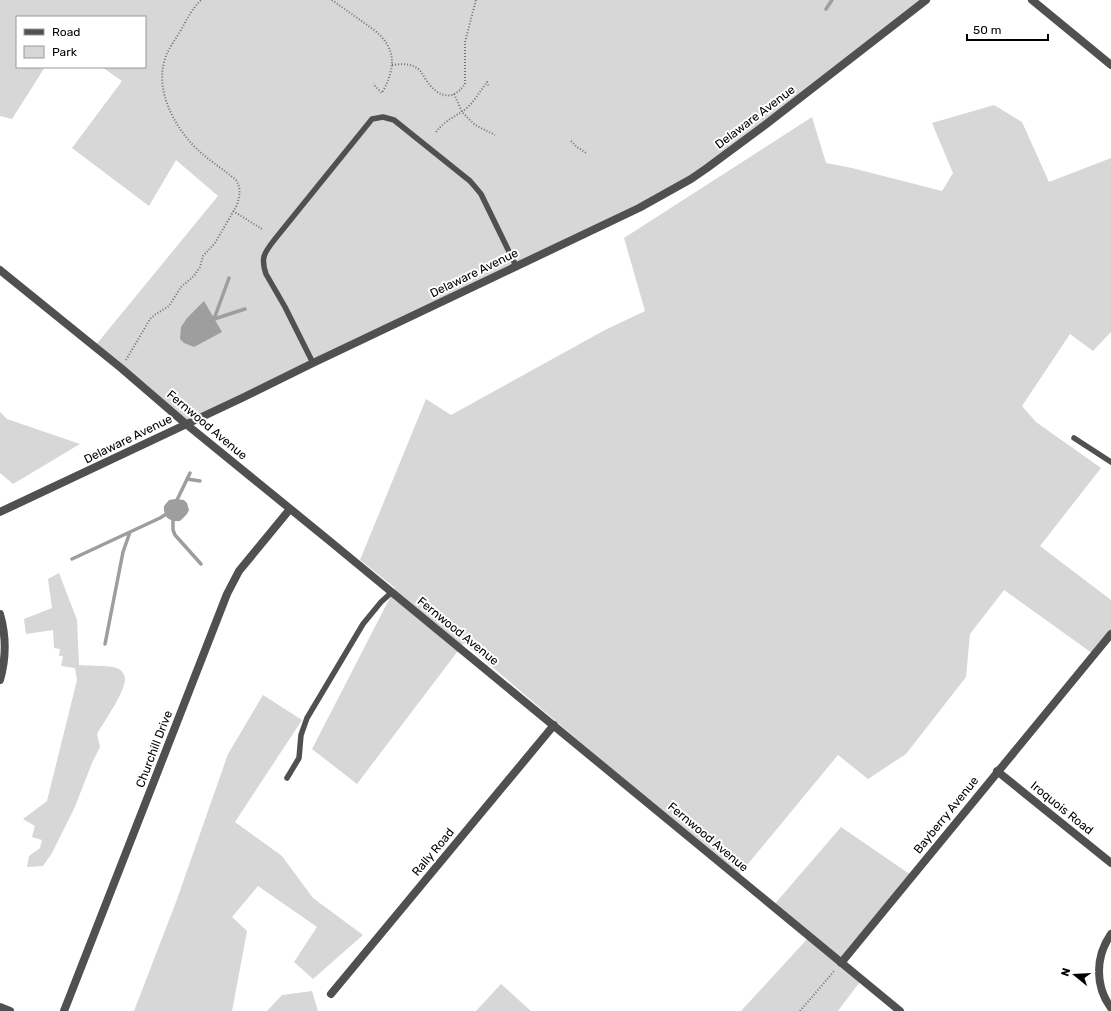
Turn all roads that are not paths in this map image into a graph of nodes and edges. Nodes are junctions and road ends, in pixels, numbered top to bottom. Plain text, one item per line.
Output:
1 (926, 0) edge
2 (1032, 0) edge
3 (1111, 65) edge
4 (516, 266) junction
5 (0, 270) edge
6 (313, 363) junction
7 (186, 424) junction
8 (1074, 438) dead end
9 (1111, 462) edge
10 (290, 509) junction
11 (0, 512) edge
12 (392, 592) junction
13 (0, 614) edge
14 (1111, 634) edge
15 (0, 680) edge
16 (554, 725) junction
17 (997, 771) junction
18 (287, 778) dead end
19 (1111, 863) edge
20 (1111, 934) edge
21 (841, 963) junction
22 (331, 994) dead end
23 (0, 1007) edge
24 (1111, 1008) edge
25 (10, 1011) edge
26 (64, 1011) edge
27 (900, 1011) edge

1 - 4 street, Delaware Avenue
2 - 3 street
4 - 6 street, Delaware Avenue
4 - 6 lane
5 - 7 street, Fernwood Avenue
6 - 7 street, Delaware Avenue
7 - 10 street, Fernwood Avenue
7 - 11 street, Delaware Avenue
8 - 9 lane
10 - 12 street, Fernwood Avenue
10 - 26 street, Churchill Drive
12 - 16 street, Fernwood Avenue
12 - 18 lane
13 - 15 street
14 - 17 street, Bayberry Avenue
16 - 21 street, Fernwood Avenue
16 - 22 street, Rally Road
17 - 19 street, Iroquois Road
17 - 21 street, Bayberry Avenue
20 - 24 street
21 - 27 street, Fernwood Avenue
23 - 25 street

